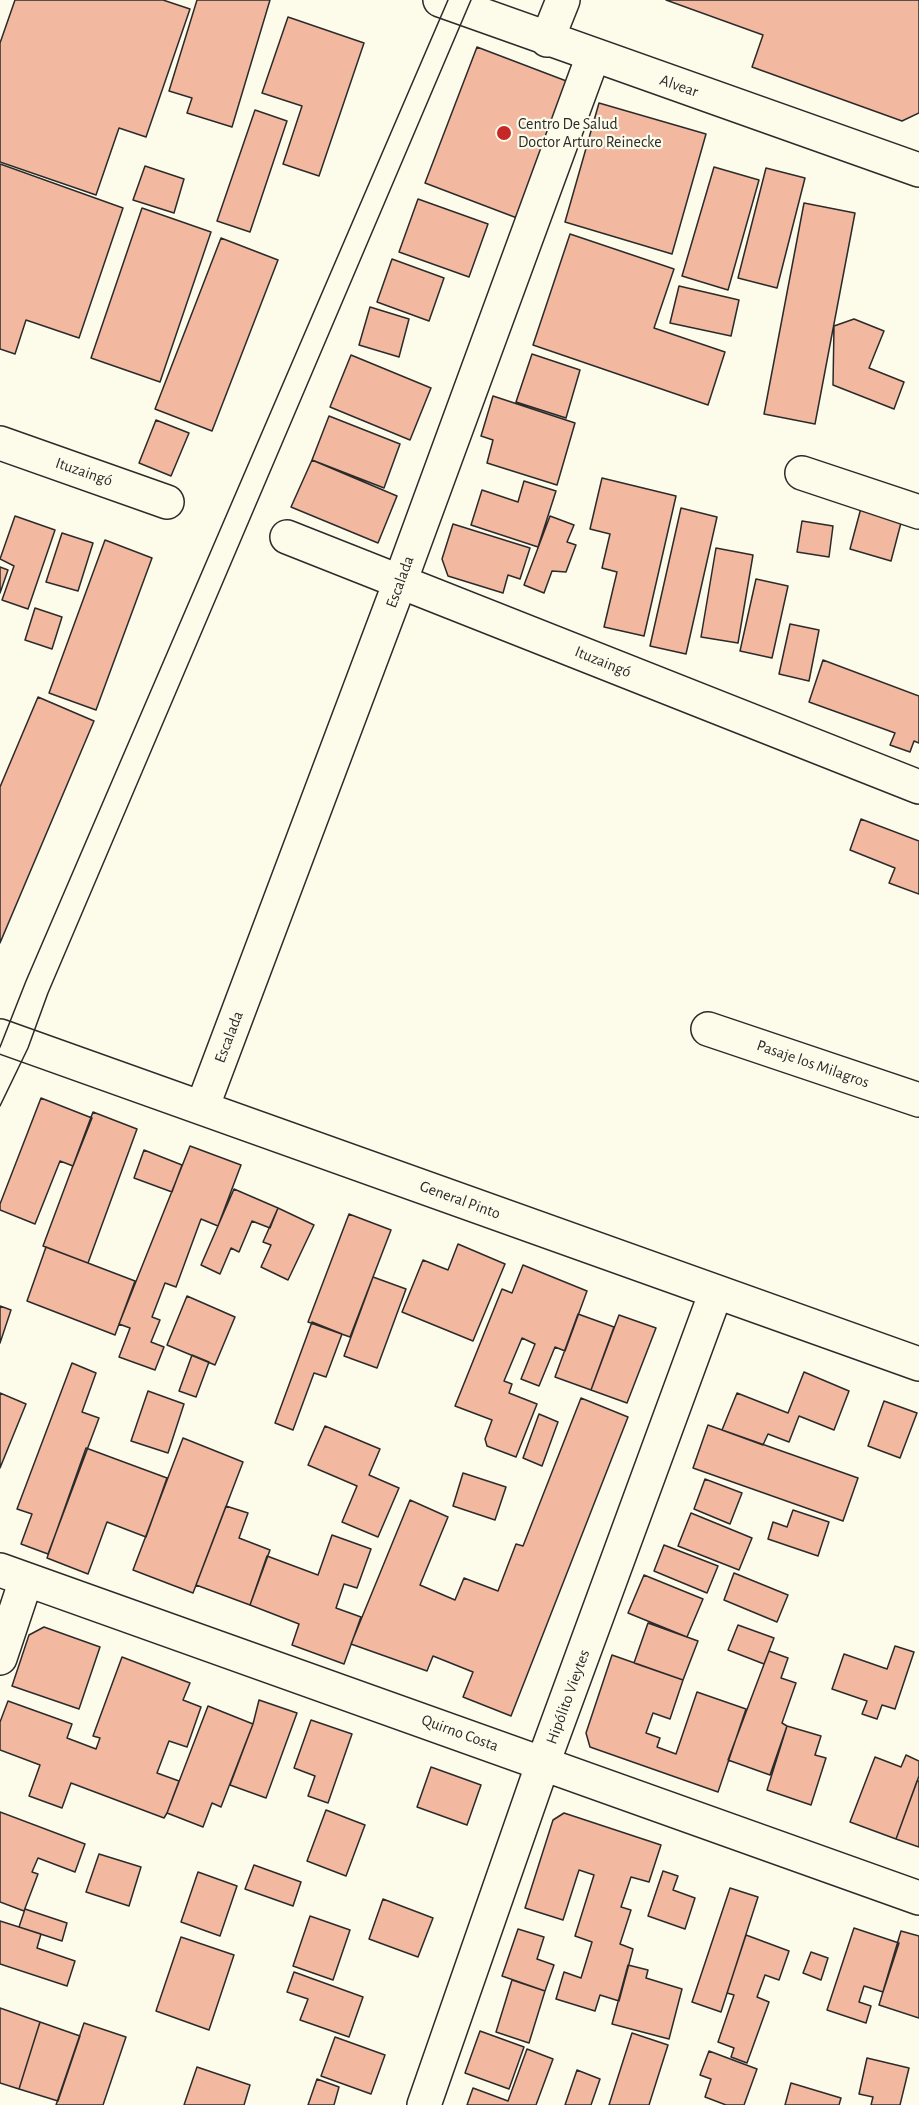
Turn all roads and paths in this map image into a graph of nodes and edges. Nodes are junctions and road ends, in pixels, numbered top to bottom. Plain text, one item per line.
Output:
1 (440, 0) edge
2 (562, 0) edge
3 (547, 40) junction
4 (593, 56) junction
5 (919, 170) edge
6 (0, 443) edge
7 (802, 472) dead end
8 (167, 502) dead end
9 (919, 512) edge
10 (287, 537) dead end
11 (400, 582) junction
12 (919, 787) edge
13 (708, 1029) dead end
14 (0, 1036) edge
15 (919, 1100) edge
16 (202, 1108) junction
17 (716, 1292) junction
18 (919, 1364) edge
19 (13, 1575) edge
20 (0, 1658) edge
21 (543, 1763) junction
22 (919, 1898) edge
23 (424, 2105) edge

1 - 3 street, Alvear
2 - 3 street
3 - 4 street, Alvear
4 - 5 street, Alvear
4 - 11 street, Escalada
6 - 8 street, Ituzaingó
7 - 9 street
10 - 11 street, Ituzaingó
11 - 12 street, Ituzaingó
11 - 16 street, Escalada
13 - 15 street, Pasaje los Milagros
14 - 16 street, General Pinto
16 - 17 street, General Pinto
17 - 18 street, General Pinto
17 - 21 street, Hipólito Vieytes
19 - 20 street
19 - 21 street, Quirno Costa
21 - 22 street, Quirno Costa
21 - 23 street, Hipólito Vieytes

